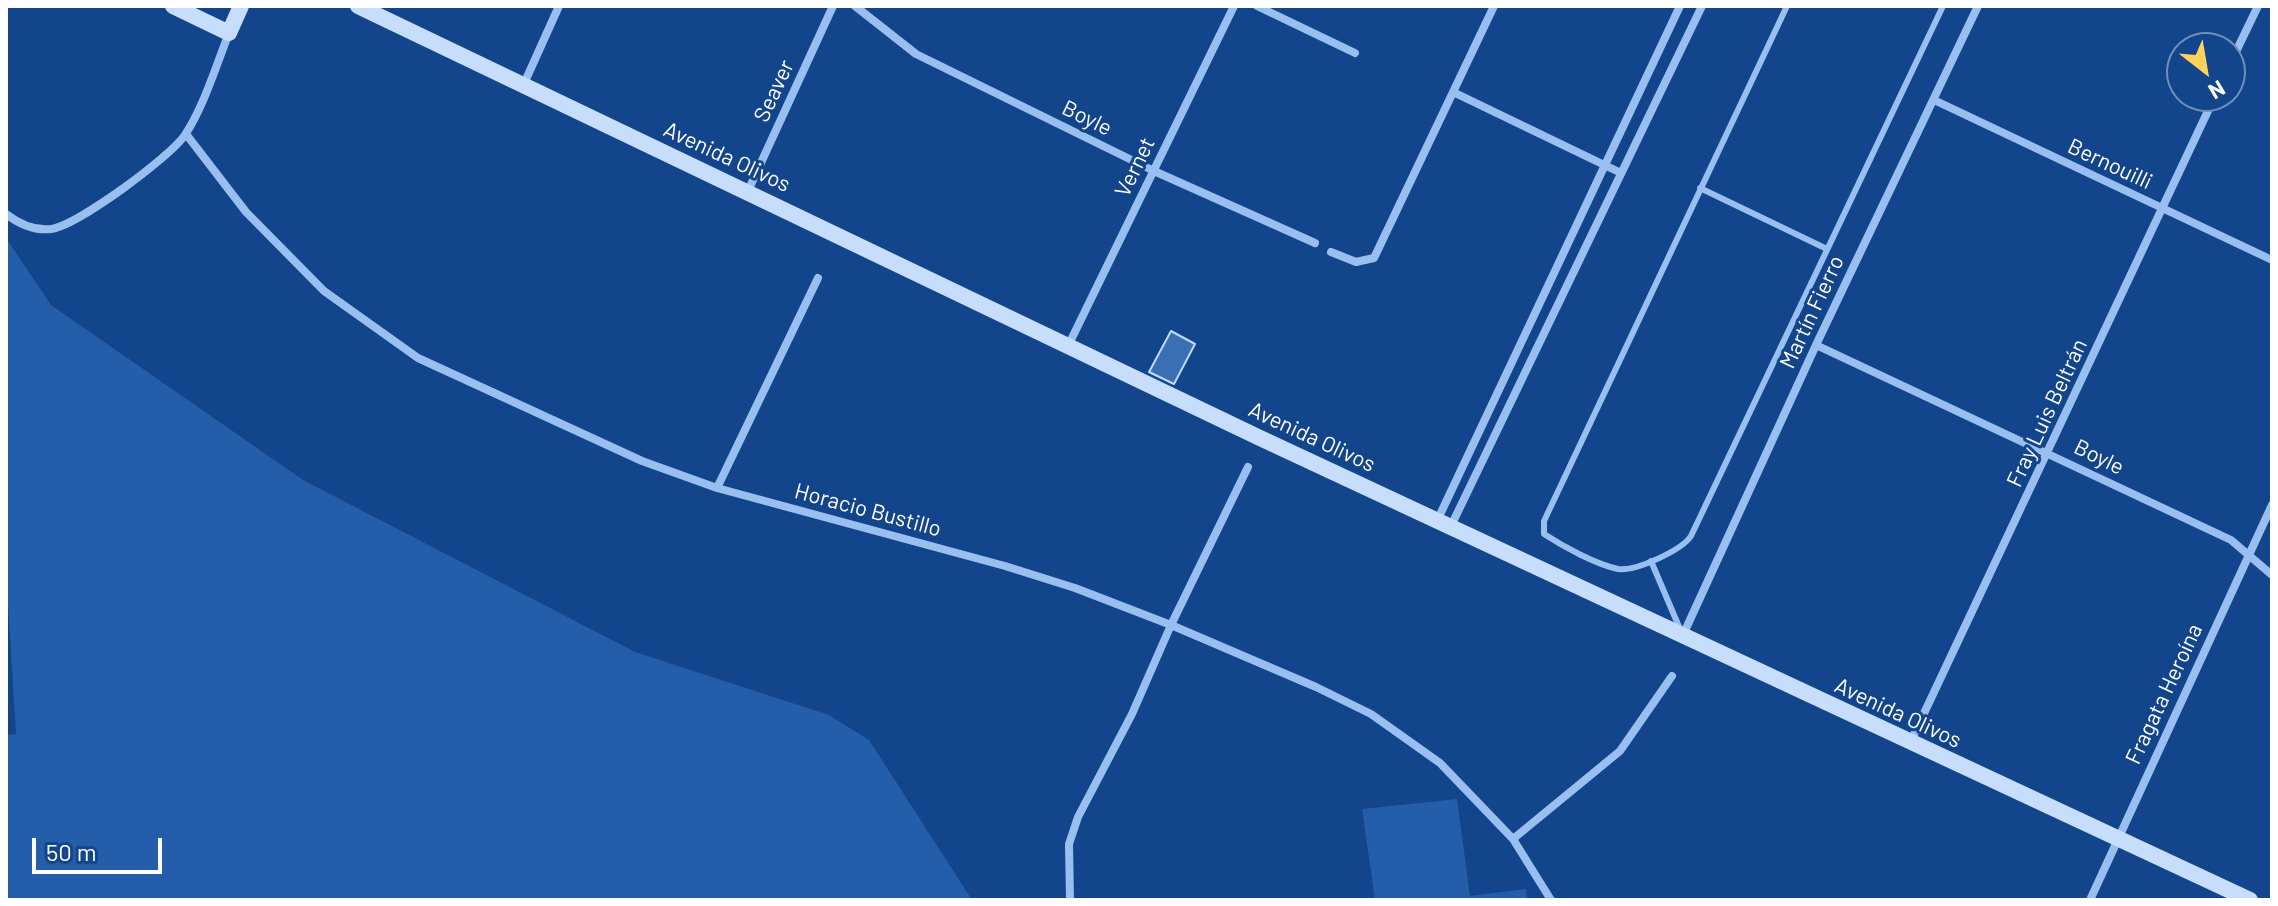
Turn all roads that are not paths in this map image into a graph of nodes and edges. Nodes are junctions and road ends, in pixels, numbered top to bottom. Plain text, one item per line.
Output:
1 (173, 6) edge
2 (241, 6) edge
3 (358, 6) edge
4 (559, 6) edge
5 (833, 6) edge
6 (855, 6) edge
7 (1234, 6) edge
8 (1257, 6) edge
9 (1494, 6) edge
10 (1680, 6) edge
11 (1702, 6) edge
12 (1787, 6) edge
13 (1943, 6) edge
14 (1978, 6) edge
15 (2258, 6) edge
16 (2245, 32) edge
17 (229, 33) junction
18 (1355, 53) dead end
19 (523, 86) junction
20 (1453, 92) junction
21 (1934, 100) junction
22 (2207, 112) edge
23 (186, 134) junction
24 (1605, 165) junction
25 (1154, 171) junction
26 (1621, 173) junction
27 (1700, 188) junction
28 (748, 191) junction
29 (2161, 208) junction
30 (6, 214) edge
31 (1315, 243) dead end
32 (1827, 249) junction
33 (1331, 252) dead end
34 (2272, 260) edge
35 (818, 278) dead end
36 (1533, 316) junction
37 (1549, 324) junction
38 (1069, 344) junction
39 (1816, 345) junction
40 (2049, 453) junction
41 (1248, 467) dead end
42 (717, 488) junction
43 (2272, 505) edge
44 (1444, 524) junction
45 (2248, 556) junction
46 (1651, 561) junction
47 (2272, 575) edge
48 (1171, 625) junction
49 (1683, 636) junction
50 (1672, 676) dead end
51 (1910, 743) junction
52 (1513, 839) junction
53 (2116, 840) junction
54 (1070, 900) edge
55 (1551, 900) edge
56 (2090, 900) edge
57 (2250, 900) edge

1 - 17 street
2 - 17 street
3 - 19 street, Avenida Olivos
4 - 19 street
5 - 28 street, Seaver
6 - 25 street, Boyle
7 - 25 street, Vernet
8 - 18 street
9 - 20 street
10 - 24 street
11 - 26 street
12 - 27 lane
13 - 32 lane
14 - 21 street, Martín Fierro
15 - 16 street
17 - 23 street
19 - 28 street, Avenida Olivos
20 - 24 street
20 - 33 street
21 - 29 street, Bernouilli
21 - 39 street, Martín Fierro
22 - 29 street, Fray Luis Beltrán
23 - 30 street
23 - 42 street, Horacio Bustillo
24 - 26 street
24 - 36 street
25 - 31 street, Boyle
25 - 38 street, Vernet
26 - 37 street
27 - 32 lane
27 - 46 lane
28 - 38 street, Avenida Olivos
29 - 34 street, Bernouilli
29 - 40 street, Fray Luis Beltrán
32 - 46 lane
35 - 42 street
36 - 37 street
36 - 44 street
37 - 44 street
38 - 44 street, Avenida Olivos
39 - 40 street, Boyle
39 - 49 street, Martín Fierro
40 - 45 street, Boyle
40 - 51 street, Fray Luis Beltrán
41 - 48 street
42 - 48 street, Horacio Bustillo
43 - 45 street, Fragata Heroína
44 - 49 street, Avenida Olivos
45 - 47 street, Boyle
45 - 53 street, Fragata Heroína
46 - 49 lane
48 - 52 street, Horacio Bustillo
48 - 54 street
49 - 51 street, Avenida Olivos
50 - 52 street
51 - 53 street, Avenida Olivos
52 - 55 street, Horacio Bustillo
53 - 56 street, Fragata Heroína
53 - 57 street, Avenida Olivos

